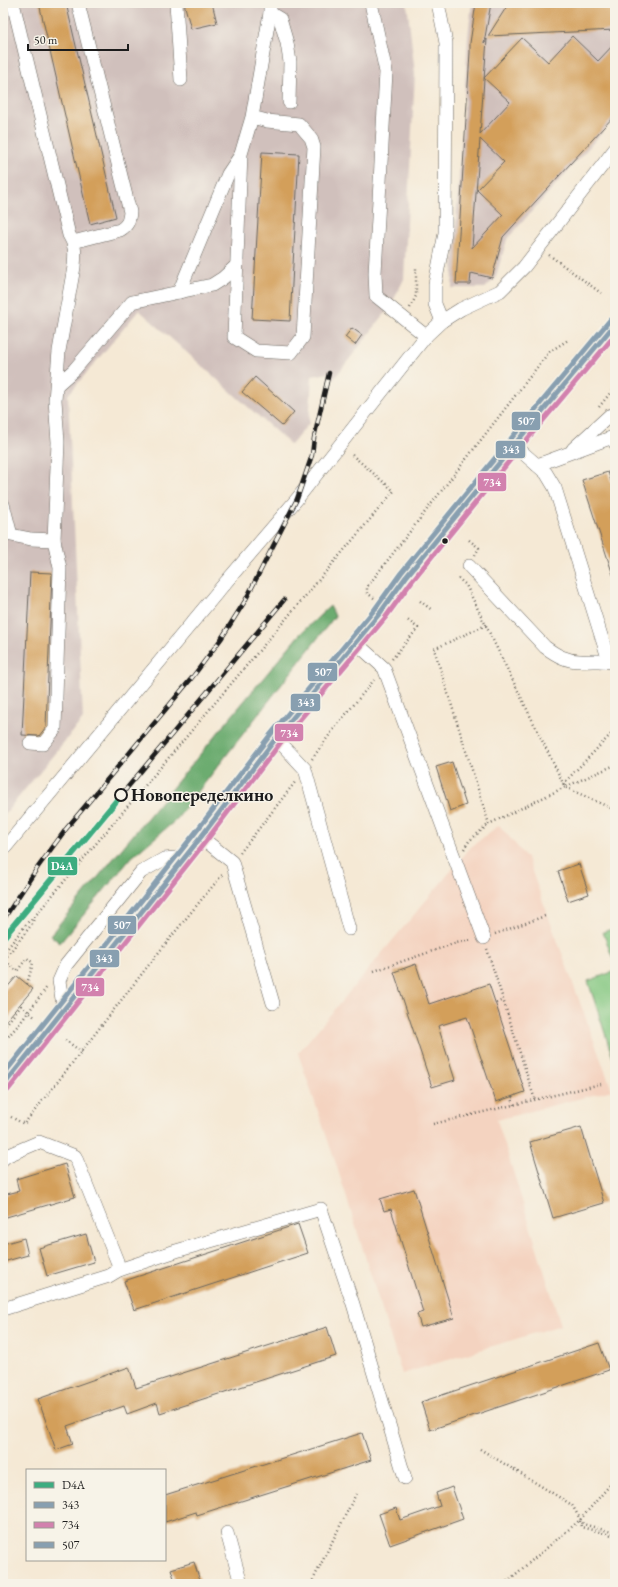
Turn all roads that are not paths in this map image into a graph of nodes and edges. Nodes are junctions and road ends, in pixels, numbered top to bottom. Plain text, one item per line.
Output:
1 (13, 3) edge
2 (78, 3) edge
3 (176, 3) edge
4 (371, 3) edge
5 (438, 3) edge
6 (270, 8) edge
7 (181, 80) dead end
8 (289, 102) dead end
9 (252, 117) junction
10 (615, 148) edge
11 (241, 154) junction
12 (73, 242) junction
13 (236, 266) junction
14 (179, 292) junction
15 (442, 321) junction
16 (615, 324) edge
17 (426, 336) junction
18 (615, 339) edge
19 (586, 358) junction
20 (57, 385) junction
21 (615, 414) edge
22 (615, 443) edge
23 (514, 445) junction
24 (569, 453) junction
25 (537, 465) junction
26 (3, 504) edge
27 (54, 540) junction
28 (469, 566) road end
29 (355, 642) junction
30 (612, 662) edge
31 (276, 738) junction
32 (30, 743) dead end
33 (201, 837) junction
34 (3, 850) edge
35 (186, 857) junction
36 (349, 929) dead end
37 (484, 938) road end
38 (273, 1003) dead end
39 (64, 1010) junction
40 (3, 1086) edge
41 (3, 1159) edge
42 (119, 1270) junction
43 (3, 1309) edge
44 (405, 1478) dead end
45 (227, 1533) dead end
46 (241, 1584) edge

1 - 12 street
2 - 12 street
3 - 7 street
4 - 17 street
5 - 15 street
6 - 8 street
6 - 9 street
9 - 11 street
9 - 13 street
10 - 15 street
11 - 13 street
11 - 14 street
12 - 20 street
13 - 14 street
14 - 20 street
15 - 17 street
16 - 19 main road
17 - 34 street
18 - 19 main road
19 - 23 main road
20 - 27 street
21 - 24 street
22 - 24 street
23 - 25 street
23 - 29 main road
24 - 25 street
25 - 30 street
26 - 27 street
27 - 32 street
28 - 30 street
29 - 31 main road
29 - 37 street
31 - 33 main road
31 - 36 street
33 - 35 main road
33 - 38 street
35 - 39 main road
35 - 39 street
39 - 40 main road
41 - 42 street
42 - 43 street
42 - 44 street
45 - 46 street

